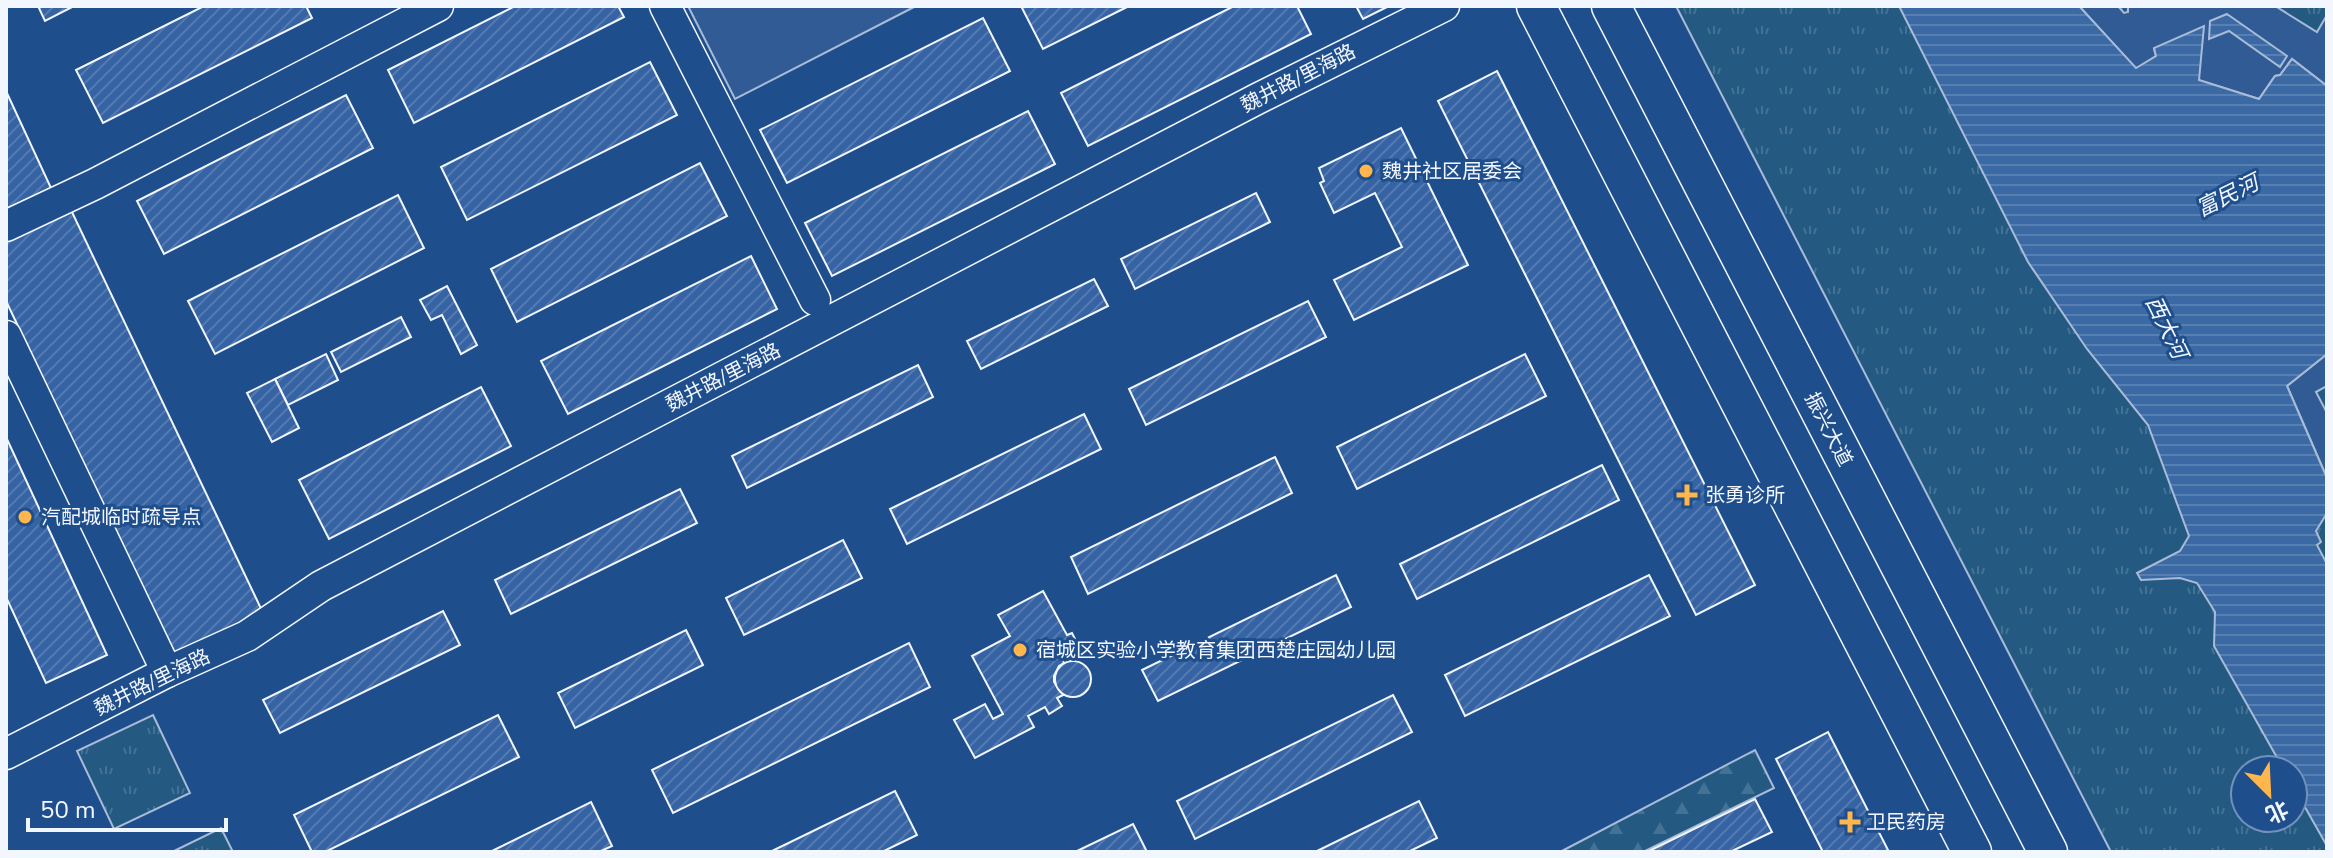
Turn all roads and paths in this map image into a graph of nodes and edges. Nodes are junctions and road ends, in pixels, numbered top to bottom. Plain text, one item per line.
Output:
1 (438, 6) edge
2 (665, 6) edge
3 (1444, 6) edge
4 (1536, 6) edge
5 (1611, 6) edge
6 (6, 226) edge
7 (815, 300) dead end
8 (6, 336) edge
9 (167, 672) junction
10 (6, 754) edge
11 (1972, 852) edge
12 (2048, 852) edge

1 - 6 street
2 - 7 street
3 - 9 street, 魏井路/里海路
4 - 11 main road
5 - 12 main road, 振兴大道
8 - 9 street
9 - 10 street, 魏井路/里海路

